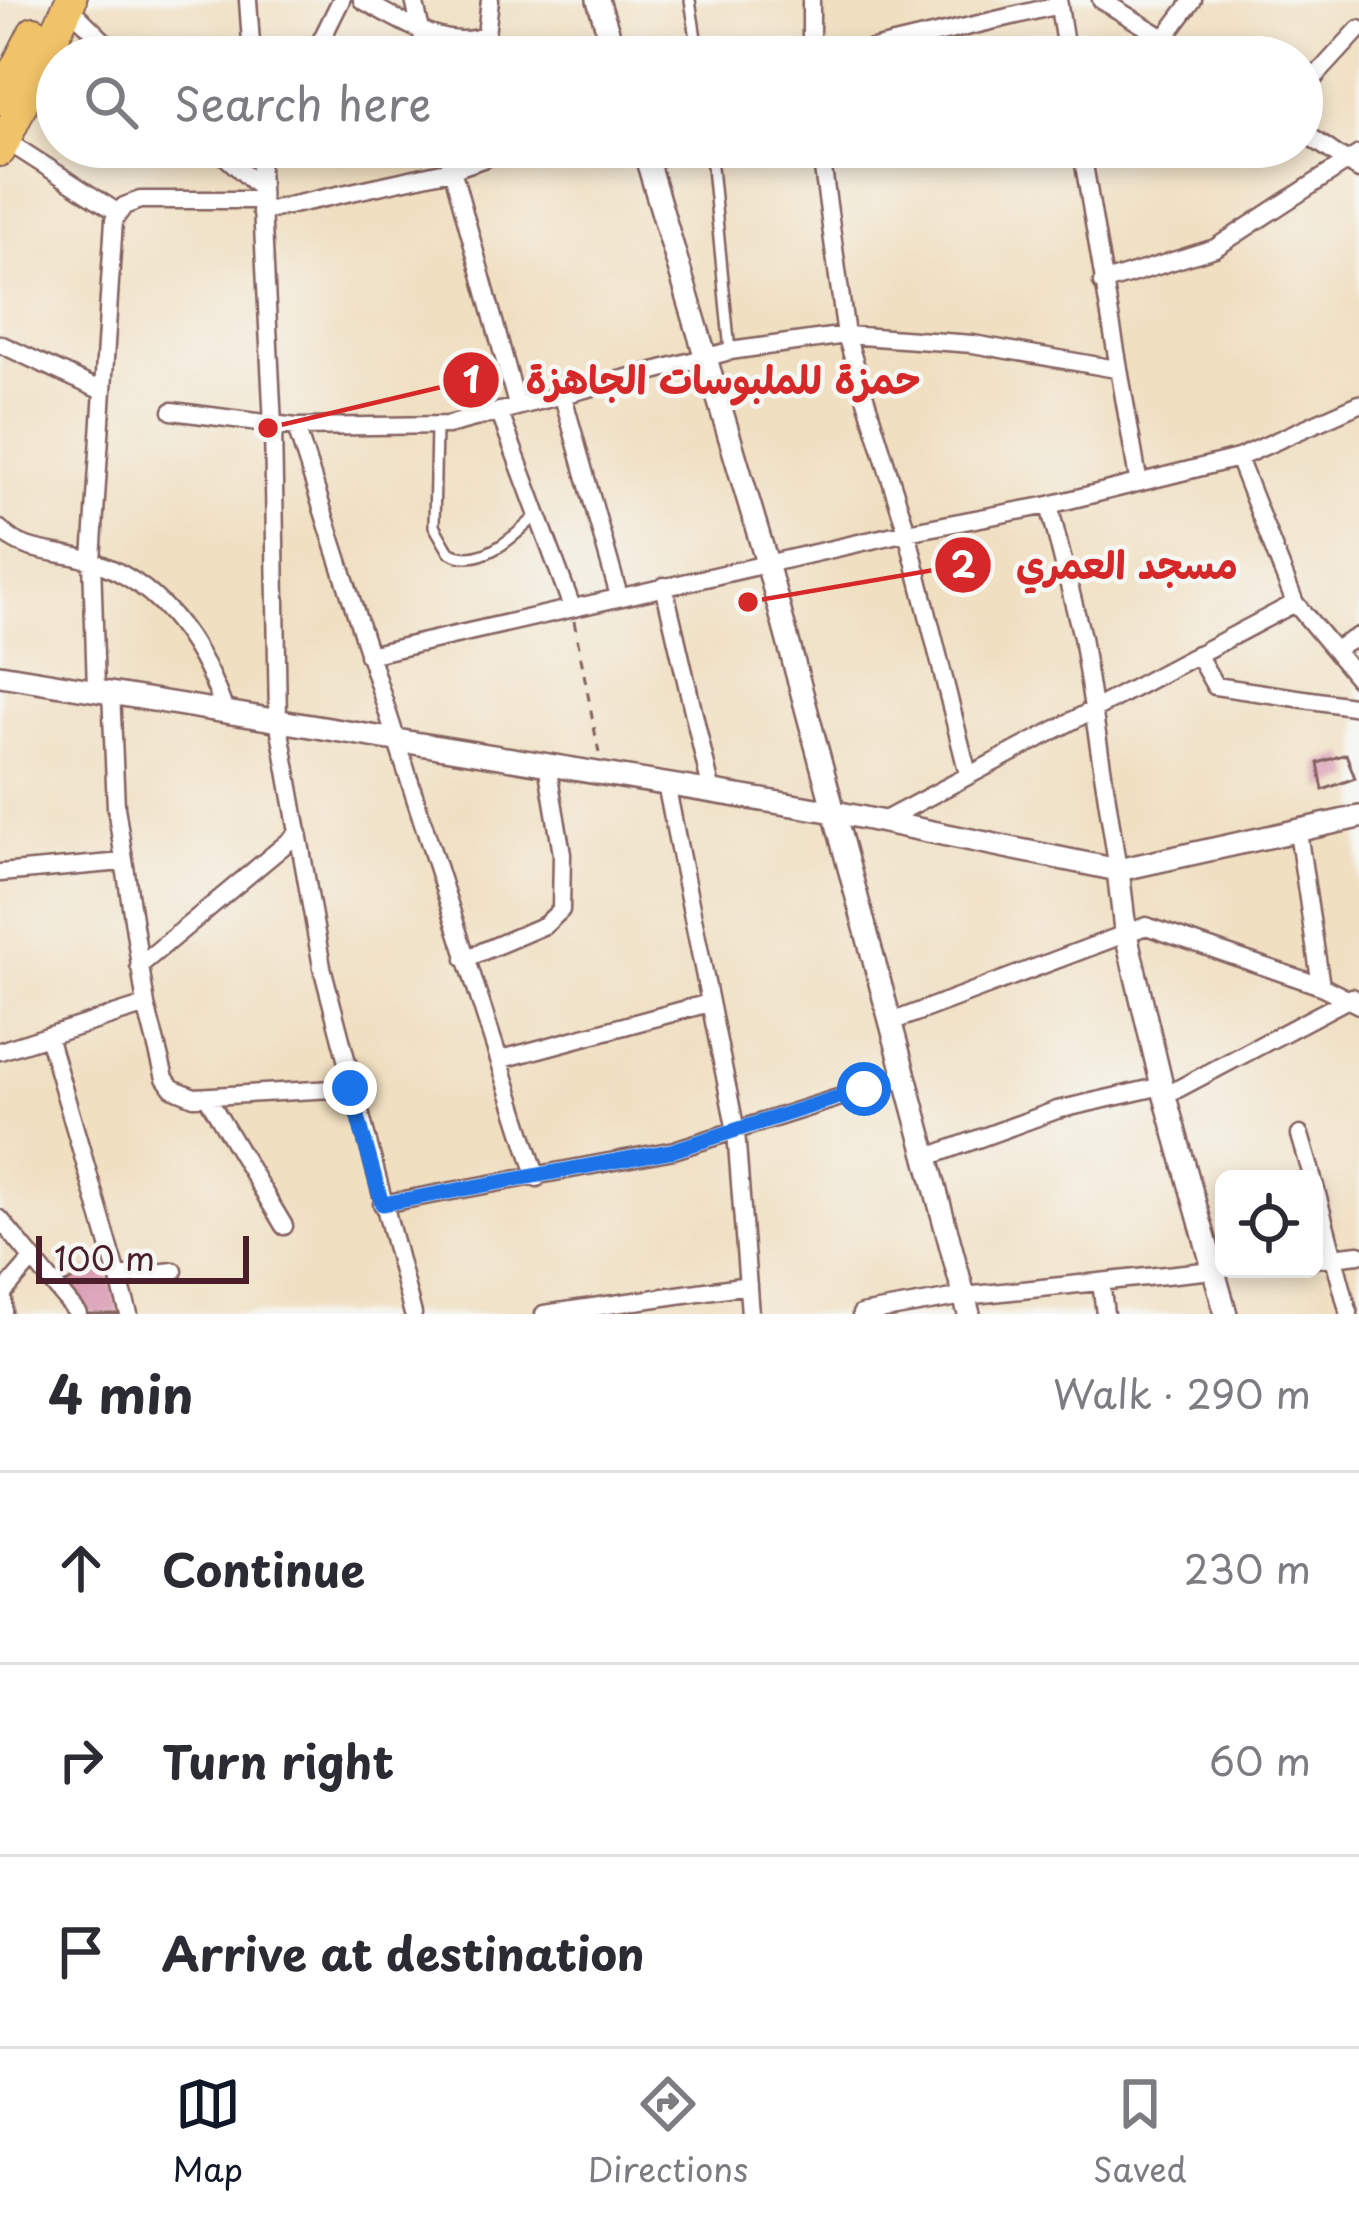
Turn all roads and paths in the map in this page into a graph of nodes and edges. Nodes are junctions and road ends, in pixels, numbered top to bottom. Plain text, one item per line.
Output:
1 (248, 0) edge
2 (341, 0) edge
3 (362, 0) edge
4 (414, 0) edge
5 (490, 0) edge
6 (598, 0) edge
7 (690, 0) edge
8 (811, 0) edge
9 (1101, 0) edge
10 (1193, 0) edge
11 (63, 2) edge
12 (1058, 3) edge
13 (1359, 29) edge
14 (422, 31) junction
15 (41, 36) edge
16 (49, 36) edge
17 (98, 36) edge
18 (251, 36) edge
19 (323, 36) edge
20 (423, 36) edge
21 (447, 36) edge
22 (484, 36) edge
23 (609, 36) edge
24 (696, 36) edge
25 (811, 36) edge
26 (924, 36) edge
27 (1064, 36) edge
28 (1166, 36) joint
29 (36, 44) edge
30 (36, 66) edge
31 (1323, 69) edge
32 (0, 99) edge
33 (1323, 143) edge
34 (2, 146) edge
35 (1355, 162) edge
36 (36, 166) edge
37 (40, 168) edge
38 (235, 168) edge
39 (260, 168) edge
40 (267, 168) edge
41 (457, 168) edge
42 (652, 168) edge
43 (711, 168) edge
44 (823, 168) edge
45 (1084, 168) edge
46 (451, 170) junction
47 (261, 193) junction
48 (117, 212) junction
49 (1102, 283) junction
50 (846, 335) junction
51 (0, 344) edge
52 (719, 354) junction
53 (1116, 369) junction
54 (102, 391) junction
55 (562, 393) junction
56 (1359, 404) edge
57 (508, 408) junction
58 (172, 411) dead end
59 (273, 425) junction
60 (436, 425) junction
61 (296, 427) junction
62 (1238, 458) junction
63 (1138, 479) junction
64 (1049, 505) junction
65 (538, 514) junction
66 (0, 529) edge
67 (907, 532) junction
68 (92, 560) junction
69 (767, 563) junction
70 (664, 586) junction
71 (619, 596) junction
72 (1295, 604) junction
73 (572, 607) junction
74 (1359, 636) edge
75 (1334, 650) junction
76 (1197, 654) junction
77 (368, 655) junction
78 (0, 675) edge
79 (1359, 680) edge
80 (104, 690) junction
81 (1359, 707) edge
82 (1091, 709) junction
83 (225, 711) junction
84 (278, 720) junction
85 (394, 740) junction
86 (547, 765) junction
87 (602, 774) junction
88 (968, 774) junction
89 (666, 784) junction
90 (712, 792) junction
91 (835, 812) junction
92 (1359, 817) edge
93 (879, 823) junction
94 (1298, 832) junction
95 (299, 833) junction
96 (123, 862) junction
97 (1118, 870) junction
98 (0, 872) edge
99 (1128, 925) junction
100 (465, 958) junction
101 (139, 966) junction
102 (1321, 986) junction
103 (1356, 999) edge
104 (709, 1003) junction
105 (146, 1005) junction
106 (894, 1021) junction
107 (48, 1036) junction
108 (0, 1051) edge
109 (502, 1059) junction
110 (907, 1076) junction
111 (350, 1088) junction
112 (1169, 1088) junction
113 (207, 1097) junction
114 (736, 1131) junction
115 (1300, 1135) dead end
116 (928, 1157) junction
117 (1310, 1170) edge
118 (537, 1178) junction
119 (382, 1204) junction
120 (0, 1219) edge
121 (284, 1226) dead end
122 (1215, 1240) edge
123 (1359, 1254) edge
124 (1323, 1258) edge
125 (31, 1261) junction
126 (1215, 1267) edge
127 (174, 1271) dead end
128 (118, 1277) junction
129 (1224, 1278) edge
130 (1227, 1278) edge
131 (1101, 1282) junction
132 (748, 1285) junction
133 (967, 1305) edge
134 (3, 1314) edge
135 (78, 1314) edge
136 (129, 1314) edge
137 (412, 1314) edge
138 (544, 1314) edge
139 (750, 1314) edge
140 (861, 1314) edge
141 (1105, 1314) edge
142 (1226, 1314) edge
143 (1240, 1314) edge
144 (1349, 1314) edge

1 - 18 street
2 - 19 street
3 - 14 street
4 - 14 street
5 - 22 street
6 - 23 street
7 - 24 lane
8 - 25 street
9 - 28 street
10 - 28 street
11 - 15 highway
11 - 16 highway
11 - 17 street
12 - 26 street
12 - 27 street
13 - 31 street
14 - 20 street
14 - 21 street
29 - 32 highway
30 - 34 highway
33 - 35 street
34 - 36 street
35 - 49 street
37 - 48 street
38 - 47 street
39 - 47 street
40 - 47 street
41 - 46 street
42 - 52 street
43 - 52 lane
44 - 50 street
45 - 49 street
46 - 47 street
46 - 57 street
47 - 48 street
47 - 59 street
48 - 54 street
49 - 53 street
50 - 52 street
50 - 53 street
50 - 67 street
51 - 54 street
52 - 55 street
52 - 69 street
53 - 63 street
54 - 68 street
55 - 57 street
55 - 71 street
56 - 62 street
57 - 60 street
57 - 65 street
58 - 59 street
59 - 61 street
59 - 84 street
60 - 61 street
60 - 65 lane
61 - 77 street
62 - 63 street
62 - 72 street
63 - 64 street
64 - 67 street
64 - 82 street
65 - 73 street
66 - 68 street
67 - 69 street
67 - 88 street
68 - 80 street
68 - 83 street
69 - 70 street
69 - 91 street
70 - 71 street
70 - 90 street
71 - 73 street
72 - 75 street
72 - 76 street
73 - 77 street
73 - 87 path
74 - 75 street
75 - 79 street
76 - 81 street
76 - 82 street
77 - 85 street
78 - 80 street
80 - 83 street
80 - 96 street
82 - 88 street
82 - 97 street
83 - 84 street
84 - 85 street
84 - 95 street
85 - 86 street
85 - 100 street
86 - 87 street
86 - 100 street
87 - 89 street
88 - 93 street
89 - 90 street
89 - 104 street
90 - 91 street
91 - 93 street
91 - 106 street
92 - 94 street
93 - 97 street
94 - 97 street
94 - 102 street
95 - 101 street
95 - 111 street
96 - 98 street
96 - 101 street
97 - 99 street
99 - 102 street
99 - 106 street
99 - 112 street
100 - 109 street
101 - 105 street
102 - 103 street
103 - 112 street
104 - 109 street
104 - 114 street
105 - 107 street
105 - 113 street
106 - 110 street
107 - 108 street
107 - 128 street
109 - 118 street
110 - 114 street
110 - 116 street
111 - 113 street
111 - 119 street
112 - 116 street
112 - 122 street
113 - 121 street
114 - 118 street
114 - 132 street
115 - 117 street
116 - 133 street
118 - 119 street
119 - 137 street
120 - 125 street
123 - 124 street
124 - 144 street
125 - 134 street
125 - 135 street
126 - 131 street
127 - 128 street
128 - 136 street
129 - 142 street
130 - 143 street
131 - 133 street
131 - 141 street
132 - 138 street
132 - 139 street
133 - 140 street

